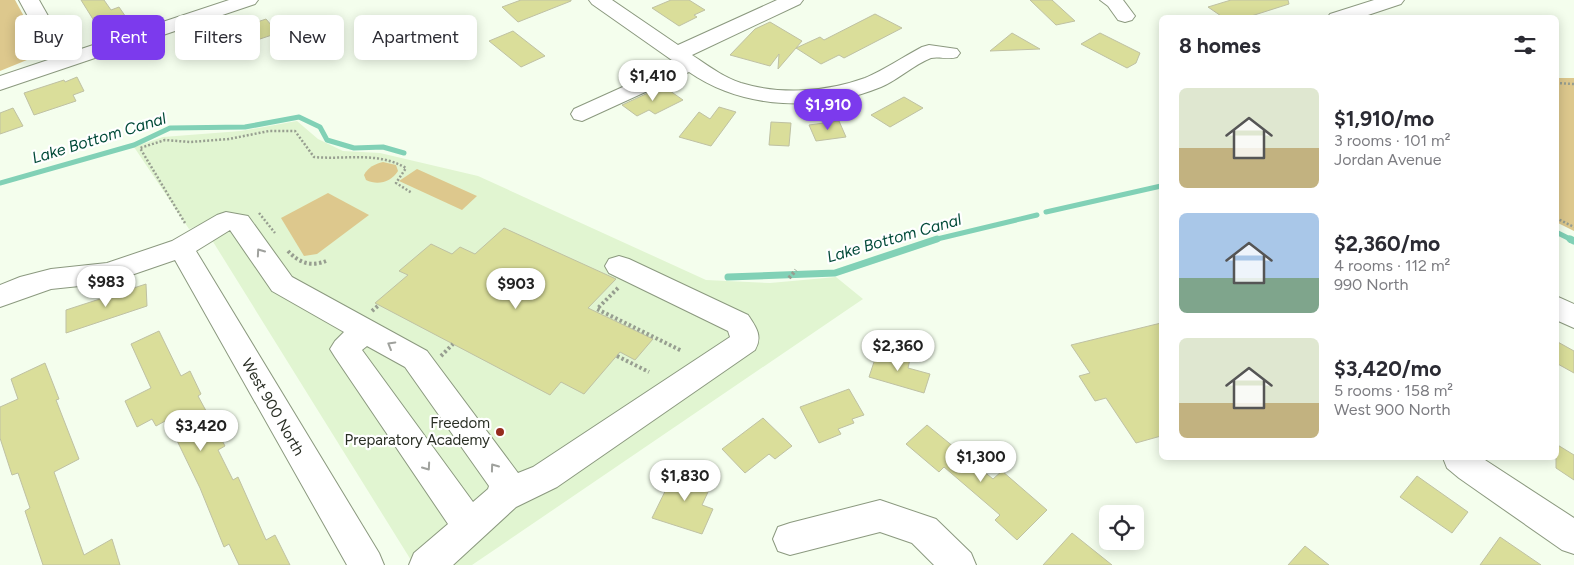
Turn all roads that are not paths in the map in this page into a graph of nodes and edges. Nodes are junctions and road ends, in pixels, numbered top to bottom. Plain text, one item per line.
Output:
1 (30, 0) edge
2 (248, 0) edge
3 (599, 0) edge
4 (793, 0) edge
5 (1110, 0) edge
6 (1341, 0) edge
7 (1394, 0) edge
8 (1363, 9) junction
9 (1346, 15) edge
10 (1125, 16) dead end
11 (950, 53) dead end
12 (683, 59) junction
13 (63, 62) junction
14 (0, 83) edge
15 (582, 114) dead end
16 (184, 238) junction
17 (620, 275) road end
18 (0, 296) edge
19 (1559, 309) edge
20 (1574, 317) edge
21 (365, 330) junction
22 (1461, 460) edge
23 (503, 496) junction
24 (470, 527) junction
25 (1574, 538) edge
26 (790, 539) dead end
27 (366, 565) edge
28 (427, 565) edge
29 (958, 565) edge

1 - 13 street
2 - 13 street
3 - 12 street
4 - 12 street
5 - 10 street
6 - 8 street
7 - 8 street
8 - 9 street
11 - 12 street
12 - 15 street
13 - 14 street
16 - 18 street
21 -> 16 street
16 - 27 street, West 900 North
17 - 23 street
19 - 20 street
23 -> 21 street
21 -> 24 street
22 - 25 street
23 - 24 street
24 - 28 street
26 - 29 street

